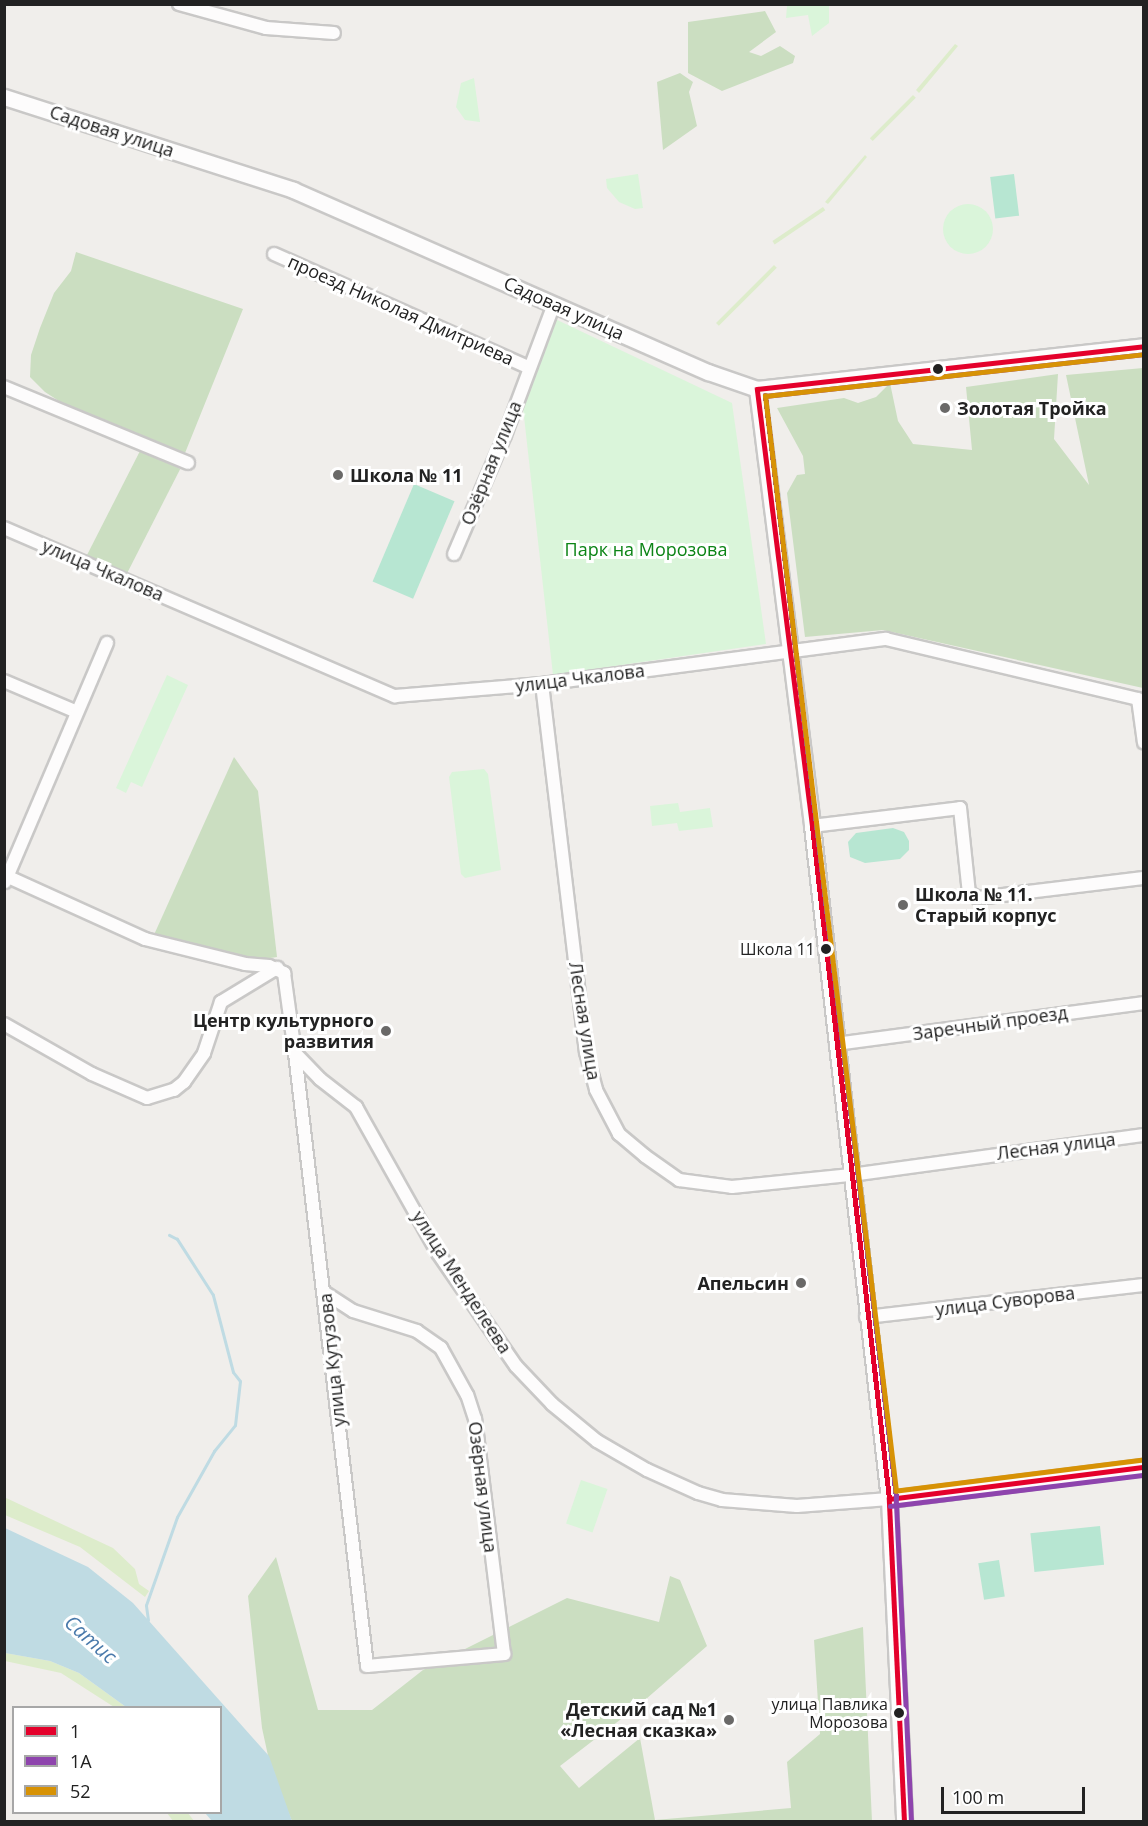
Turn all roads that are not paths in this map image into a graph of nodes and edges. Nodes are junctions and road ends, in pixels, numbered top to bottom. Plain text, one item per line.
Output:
1 (179, 4) edge
2 (334, 33) dead end
3 (4, 97) edge
4 (274, 254) dead end
5 (554, 304) junction
6 (1143, 346) edge
7 (528, 367) junction
8 (4, 387) edge
9 (757, 389) junction
10 (188, 463) dead end
11 (4, 528) edge
12 (454, 554) dead end
13 (107, 643) dead end
14 (788, 650) junction
15 (4, 681) edge
16 (542, 684) junction
17 (76, 712) junction
18 (1143, 743) edge
19 (812, 826) junction
20 (6, 878) edge
21 (1143, 878) edge
22 (277, 968) junction
23 (1143, 1003) edge
24 (4, 1024) edge
25 (836, 1044) junction
26 (295, 1053) junction
27 (1143, 1135) edge
28 (851, 1175) junction
29 (1143, 1285) edge
30 (325, 1293) junction
31 (866, 1317) junction
32 (1143, 1467) edge
33 (889, 1499) junction
34 (367, 1666) joint
35 (904, 1821) edge

1 - 2 street
3 - 5 street, Садовая улица
4 - 7 street, проезд Николая Дмитриева
5 - 7 street, Озёрная улица
5 - 9 street, Садовая улица
6 - 9 street, Садовая улица
7 - 12 street, Озёрная улица
8 - 10 street
9 - 14 street
11 - 16 street, улица Чкалова
13 - 17 street
14 - 16 street, улица Чкалова
14 - 18 street, улица Чкалова
14 - 19 street
15 - 17 street
16 - 28 street, Лесная улица
17 - 20 street
19 - 21 street
19 - 25 street
20 - 22 street
22 - 24 street
22 - 26 street
23 - 25 street, Заречный проезд
25 - 28 street
26 - 30 street, улица Кутузова
26 - 33 street, улица Менделеева
27 - 28 street, Лесная улица
28 - 31 street
29 - 31 street, улица Суворова
30 - 34 street, улица Кутузова
30 - 34 street, Озёрная улица
31 - 33 street
32 - 33 street, улица Менделеева
33 - 35 street

